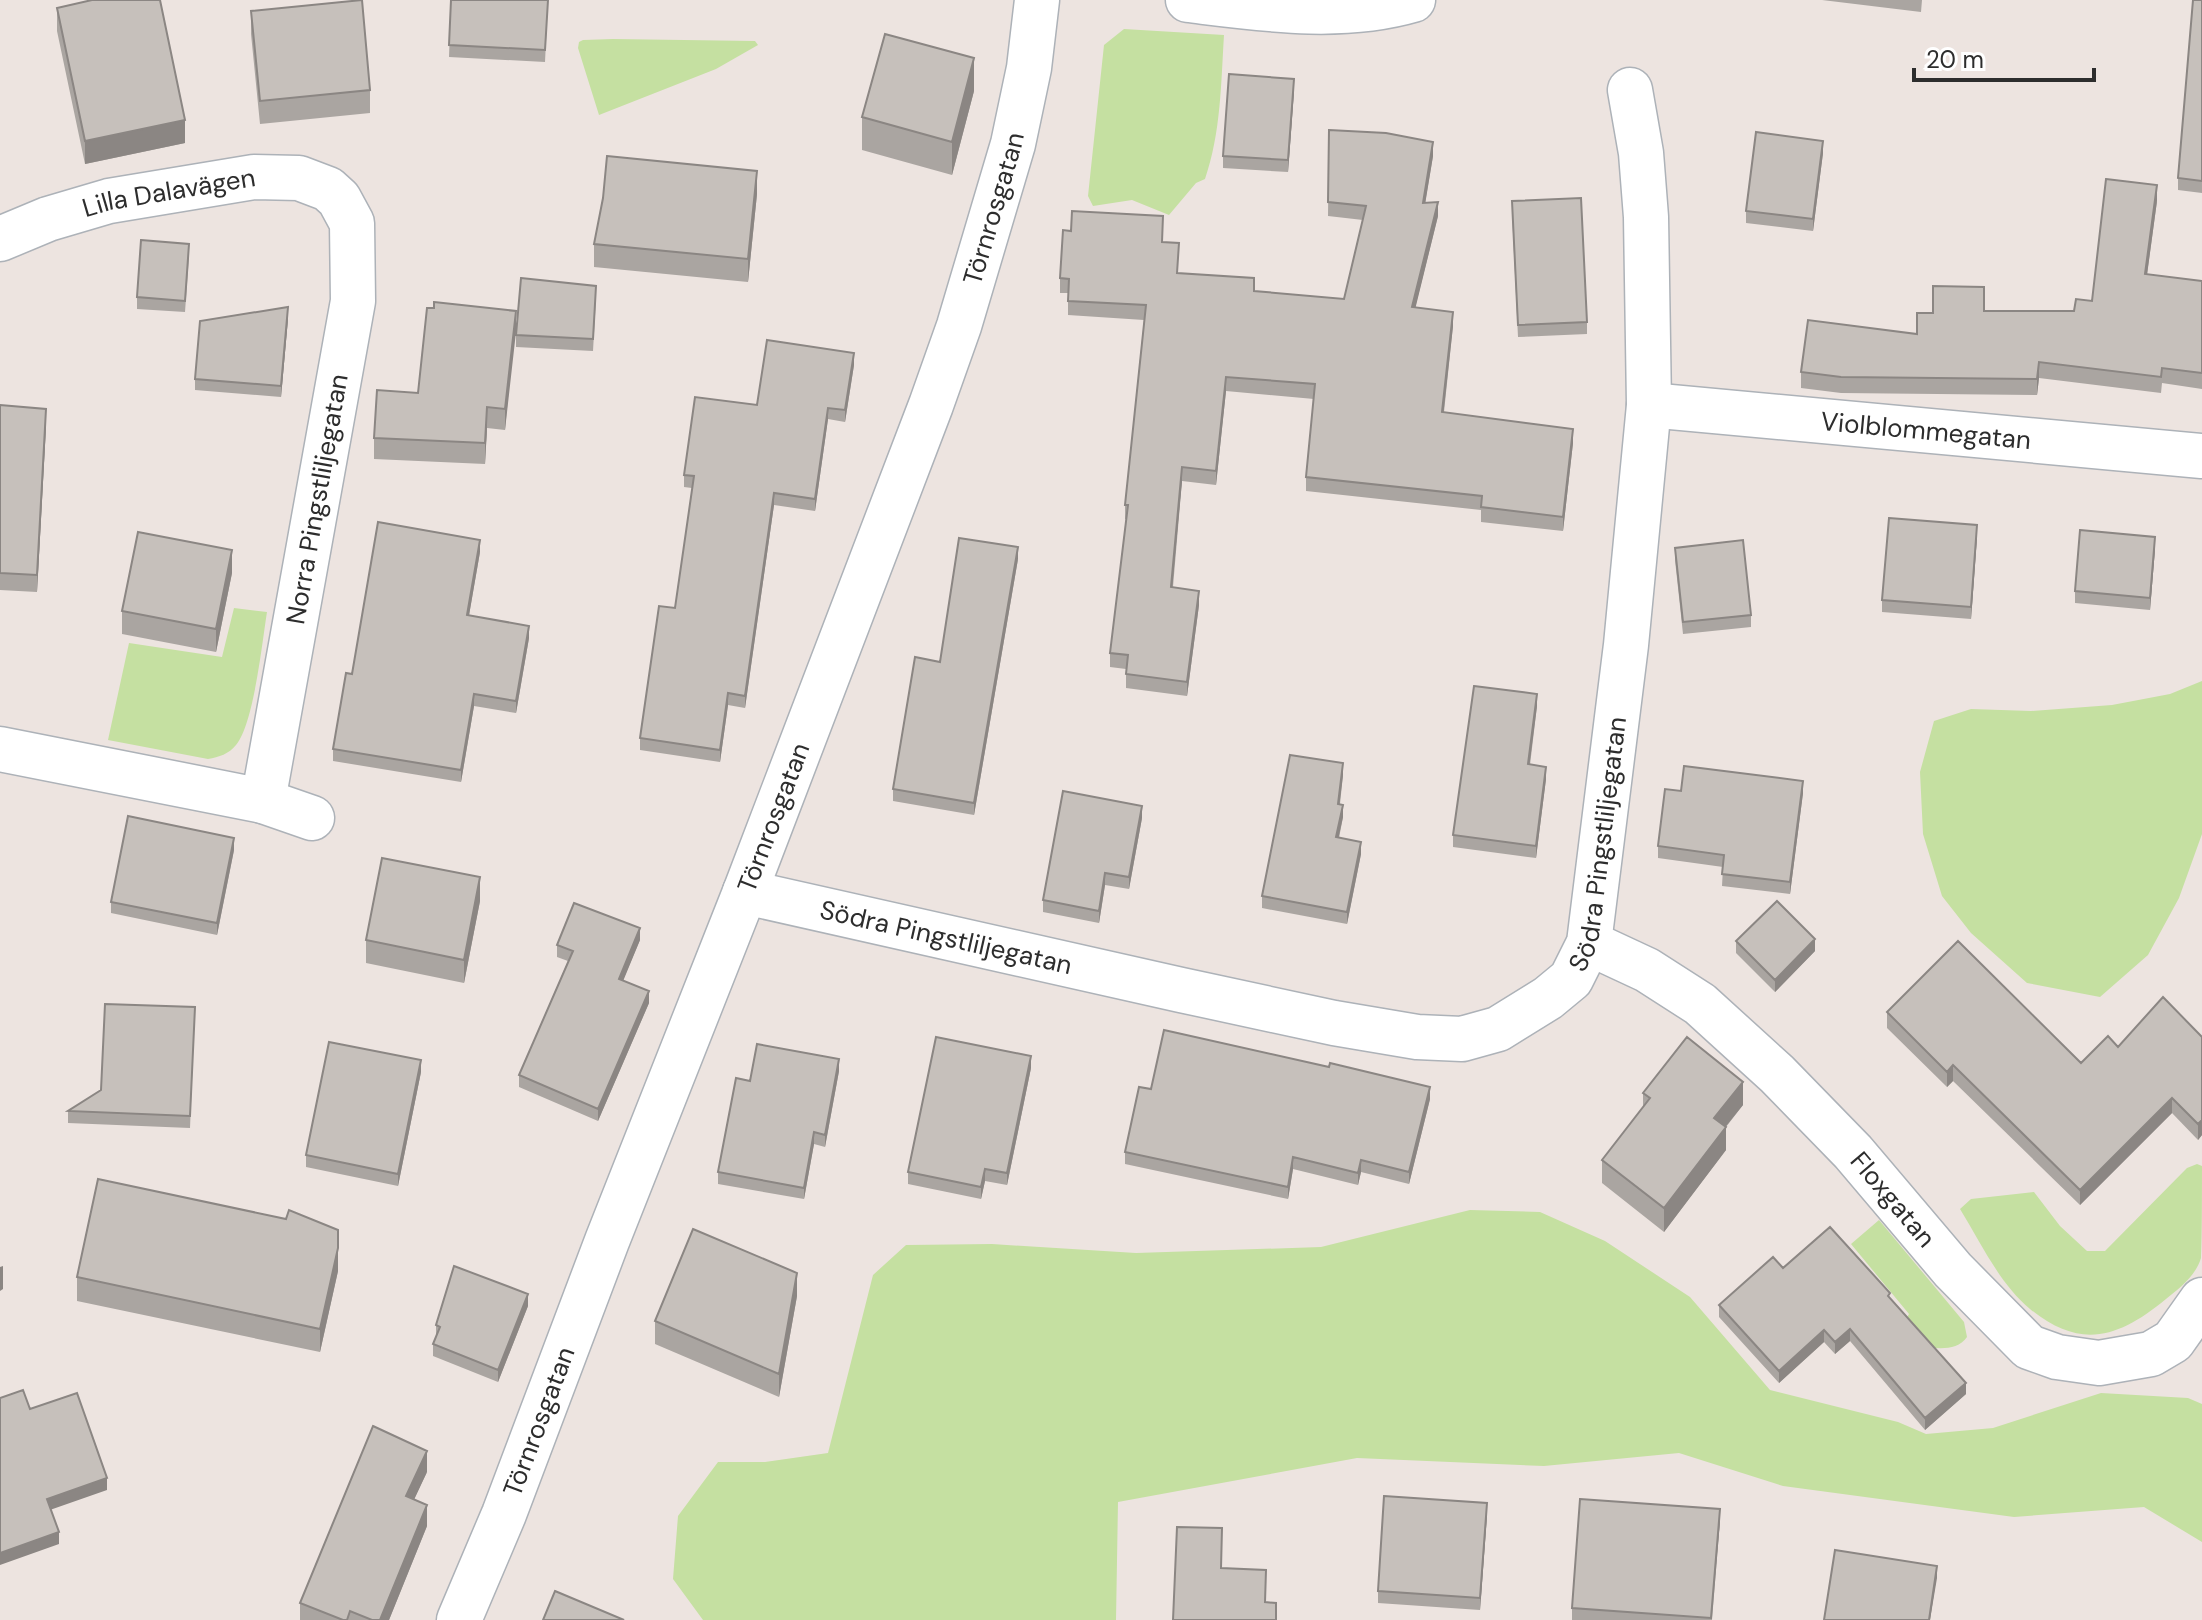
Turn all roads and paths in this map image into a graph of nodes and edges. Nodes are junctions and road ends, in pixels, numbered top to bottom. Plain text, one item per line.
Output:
1 (1037, 0) edge
2 (1188, 0) edge
3 (1413, 0) edge
4 (1630, 90) dead end
5 (339, 199) joint
6 (0, 239) edge
7 (1649, 405) junction
8 (2202, 456) edge
9 (0, 749) edge
10 (263, 801) junction
11 (312, 818) dead end
12 (745, 892) junction
13 (1589, 943) junction
14 (2202, 1300) edge
15 (459, 1620) edge

1 - 12 street, Törnrosgatan
2 - 3 street
4 - 7 street, Södra Pingstliljegatan
5 - 6 street, Lilla Dalavägen
5 - 10 street, Norra Pingstliljegatan
7 - 8 street, Violblommegatan
7 - 13 street, Södra Pingstliljegatan
9 - 10 street
10 - 11 street
12 - 13 street, Södra Pingstliljegatan
12 - 15 street, Törnrosgatan
13 - 14 street, Floxgatan

